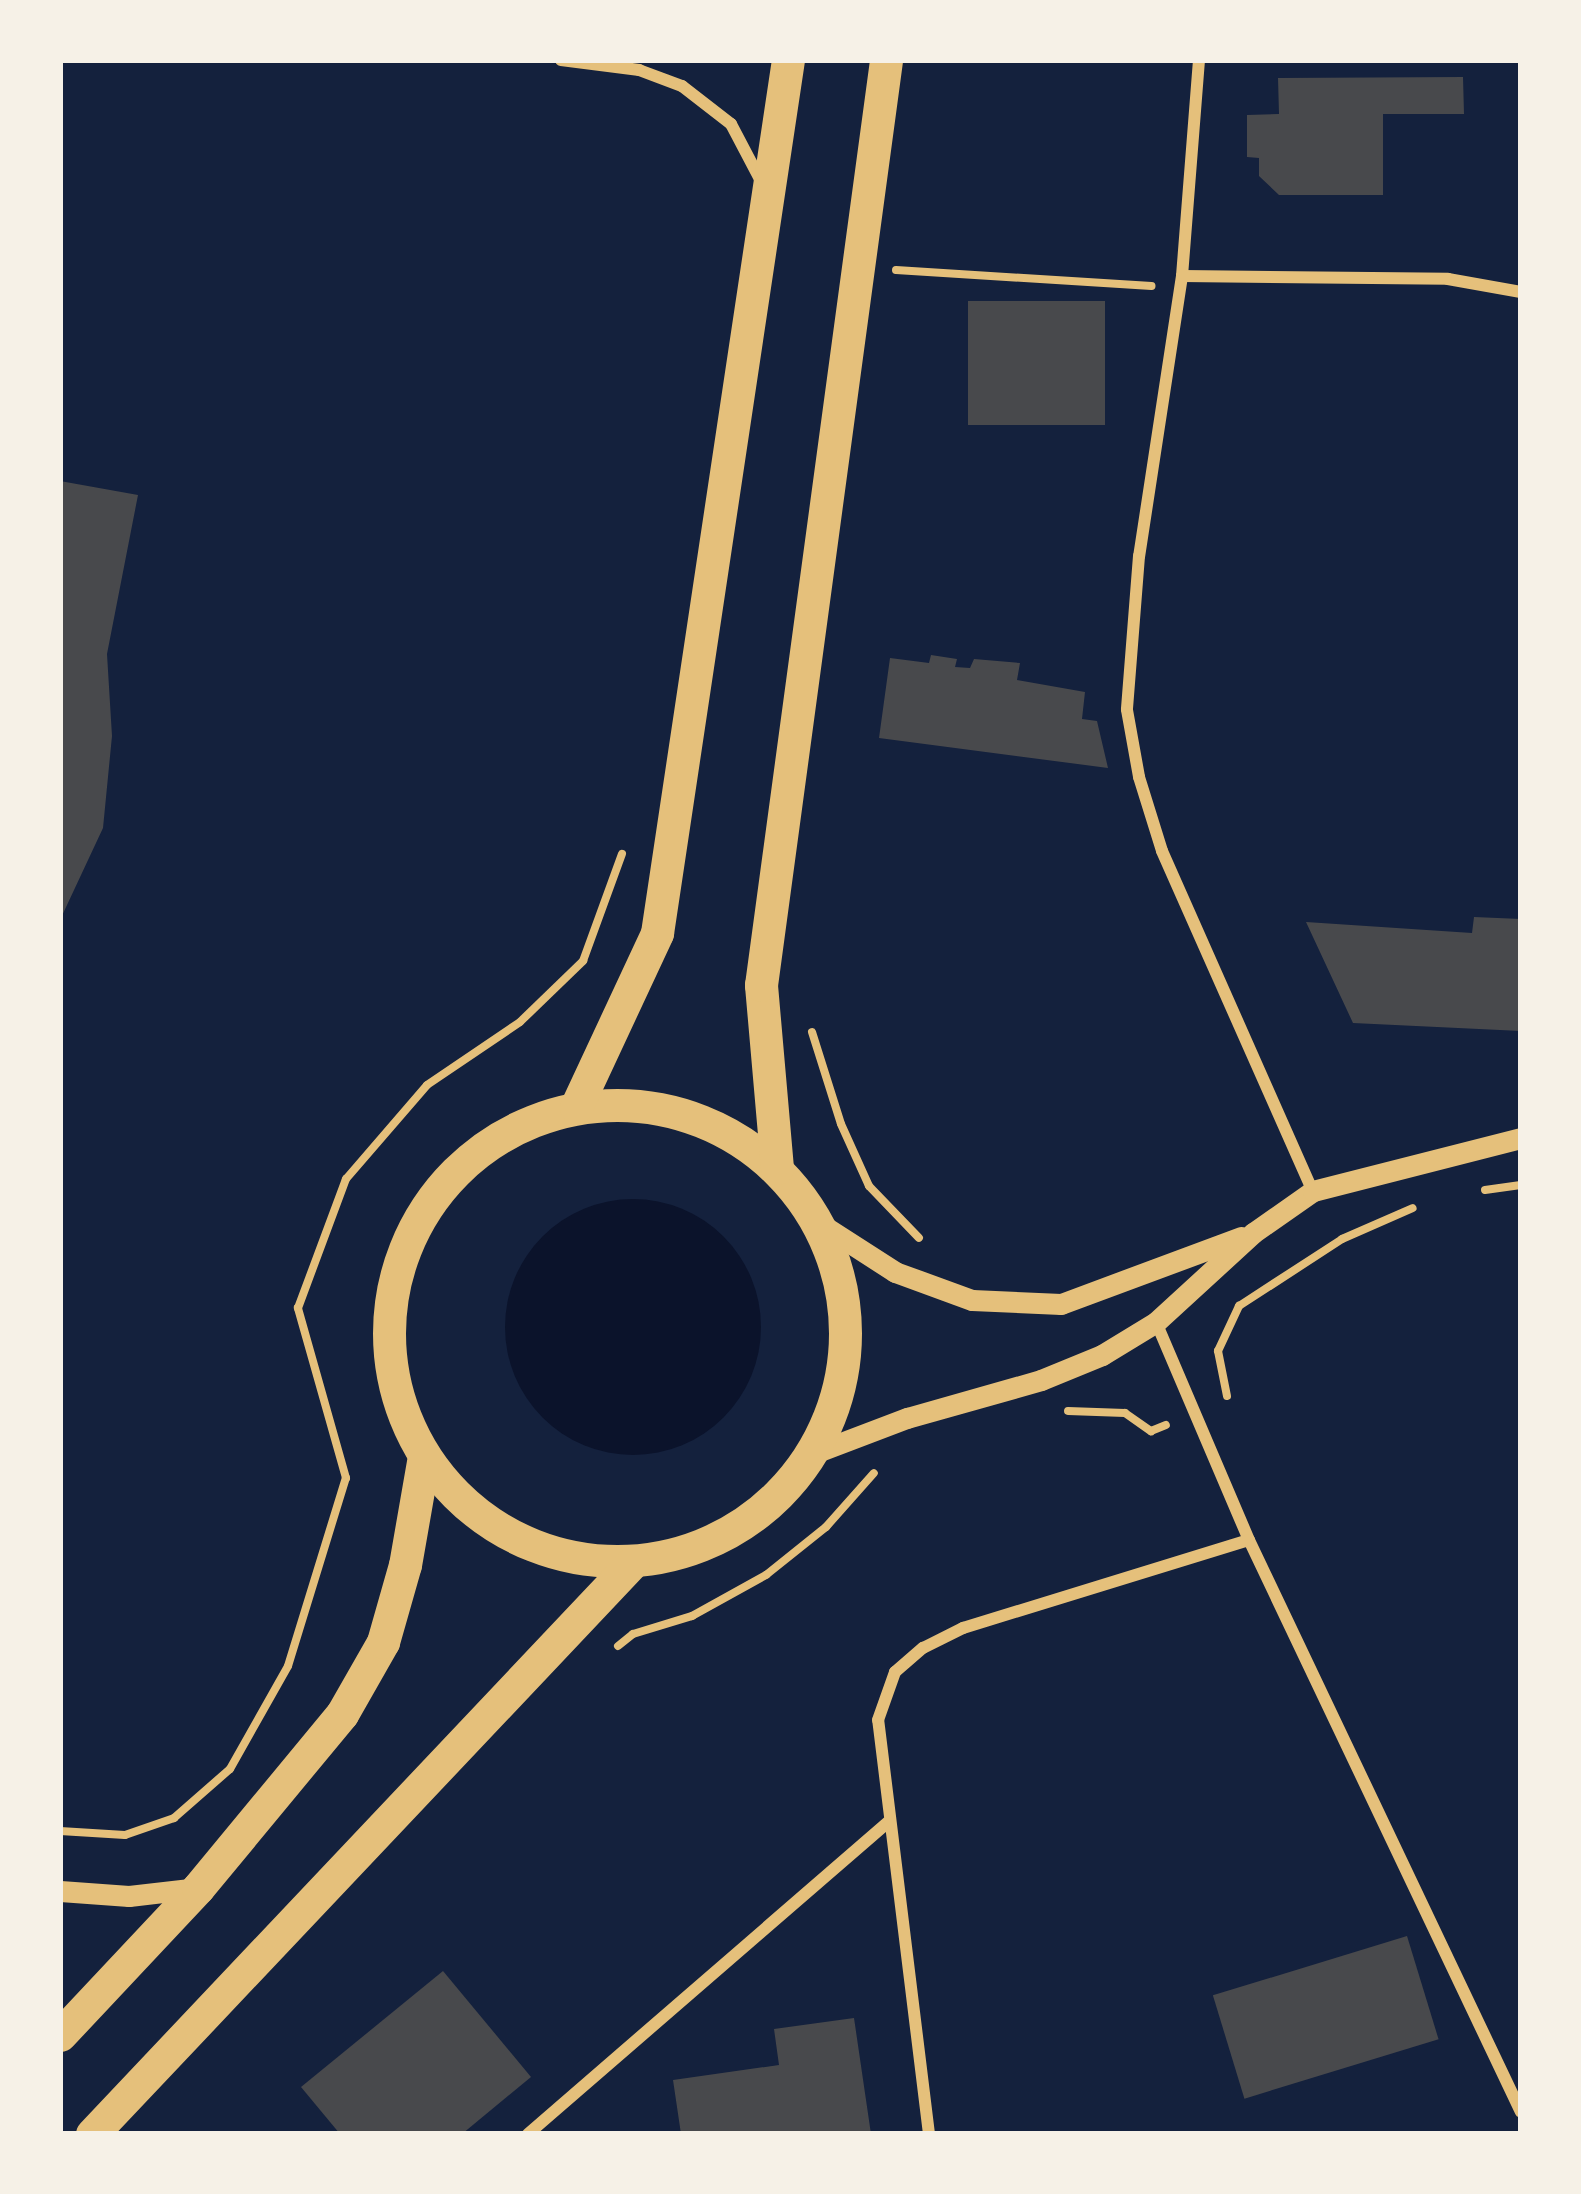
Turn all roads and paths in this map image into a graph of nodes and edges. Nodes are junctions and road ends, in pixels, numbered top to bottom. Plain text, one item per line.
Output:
1 (561, 60) edge
2 (788, 60) edge
3 (886, 60) edge
4 (1199, 60) edge
5 (768, 194) junction
6 (898, 250) dead end
7 (895, 270) junction
8 (1181, 282) junction
9 (1521, 292) edge
10 (891, 293) dead end
11 (627, 839) dead end
12 (810, 1027) dead end
13 (576, 1107) junction
14 (1521, 1138) edge
15 (777, 1168) junction
16 (1521, 1186) edge
17 (1313, 1191) junction
18 (1463, 1193) dead end
19 (1424, 1204) dead end
20 (816, 1221) junction
21 (1252, 1233) junction
22 (932, 1252) dead end
23 (1156, 1322) junction
24 (1062, 1411) dead end
25 (1196, 1412) junction
26 (812, 1454) junction
27 (424, 1456) junction
28 (826, 1527) dead end
29 (1250, 1540) junction
30 (632, 1562) junction
31 (615, 1649) dead end
32 (888, 1822) junction
33 (60, 1832) edge
34 (198, 1888) junction
35 (60, 1891) edge
36 (60, 2035) edge
37 (1521, 2112) edge
38 (92, 2134) edge
39 (528, 2134) edge
40 (929, 2134) edge

1 - 5 street
2 - 5 highway
3 - 15 highway
4 - 8 street
5 - 13 highway
6 - 7 path
7 - 8 path
7 - 10 path
8 - 9 street
8 - 17 street
11 - 33 path
12 - 22 path
13 - 15 highway
13 - 27 highway
14 - 17 street
15 - 20 highway
16 - 18 path
17 - 21 street
19 - 25 path
20 - 21 street
20 - 26 highway
21 - 23 street
23 - 25 street
23 - 26 street
24 - 25 path
25 - 29 street
26 - 30 highway
27 - 30 highway
27 - 34 highway
28 - 31 path
29 - 32 street
29 - 37 street
30 - 38 highway
32 - 39 street
32 - 40 street
34 - 35 street
34 - 36 highway

